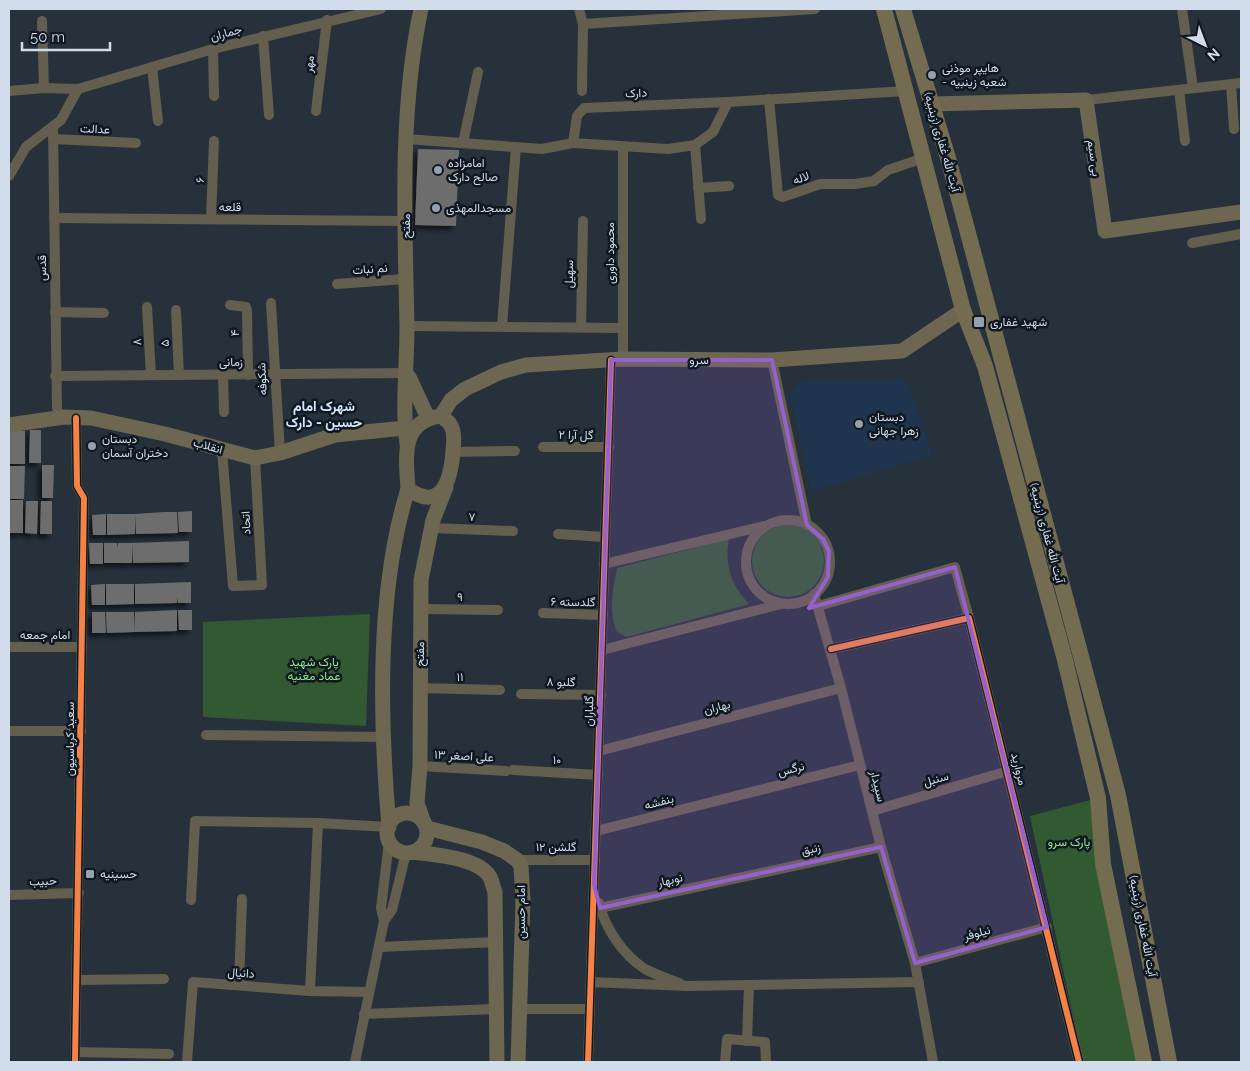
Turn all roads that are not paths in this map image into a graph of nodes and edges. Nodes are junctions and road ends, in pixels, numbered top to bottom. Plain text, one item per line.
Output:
1 (381, 9) edge
2 (421, 9) edge
3 (579, 9) edge
4 (815, 9) edge
5 (884, 9) edge
6 (903, 9) edge
7 (1182, 9) edge
8 (327, 20) junction
9 (42, 21) dead end
10 (583, 24) junction
11 (888, 25) junction
12 (263, 36) junction
13 (912, 39) junction
14 (213, 49) junction
15 (152, 67) junction
16 (478, 72) dead end
17 (1236, 83) edge
18 (44, 88) junction
19 (1193, 88) junction
20 (78, 89) junction
21 (1179, 90) junction
22 (9, 91) edge
23 (582, 91) dead end
24 (906, 91) junction
25 (214, 96) dead end
26 (769, 99) junction
27 (1086, 100) junction
28 (728, 102) junction
29 (932, 104) junction
30 (316, 111) dead end
31 (269, 114) dead end
32 (158, 121) dead end
33 (53, 127) junction
34 (1234, 129) dead end
35 (53, 139) junction
36 (407, 139) junction
37 (214, 141) dead end
38 (1185, 141) dead end
39 (136, 143) dead end
40 (463, 143) junction
41 (573, 143) junction
42 (695, 145) junction
43 (516, 147) junction
44 (623, 148) junction
45 (924, 158) junction
46 (9, 176) edge
47 (729, 186) dead end
48 (698, 188) junction
49 (1241, 212) edge
50 (54, 218) junction
51 (211, 219) junction
52 (701, 219) dead end
53 (406, 220) junction
54 (582, 221) dead end
55 (1241, 234) edge
56 (1192, 243) dead end
57 (405, 279) junction
58 (337, 284) dead end
59 (271, 302) dead end
60 (230, 305) dead end
61 (148, 307) dead end
62 (176, 310) dead end
63 (963, 310) junction
64 (55, 312) junction
65 (104, 313) dead end
66 (407, 326) junction
67 (502, 326) junction
68 (581, 327) junction
69 (622, 328) junction
70 (617, 359) junction
71 (772, 360) junction
72 (407, 373) junction
73 (274, 374) junction
74 (179, 375) junction
75 (223, 375) junction
76 (248, 375) junction
77 (55, 376) junction
78 (151, 376) junction
79 (56, 408) dead end
80 (224, 412) dead end
81 (435, 417) junction
82 (76, 418) junction
83 (9, 425) edge
84 (405, 428) junction
85 (407, 444) junction
86 (543, 447) dead end
87 (608, 447) junction
88 (222, 450) junction
89 (515, 451) dead end
90 (453, 452) junction
91 (280, 453) junction
92 (255, 458) junction
93 (446, 487) junction
94 (408, 489) junction
95 (769, 525) junction
96 (808, 525) junction
97 (431, 528) junction
98 (513, 531) dead end
99 (558, 534) dead end
100 (605, 537) junction
101 (604, 564) junction
102 (814, 594) junction
103 (782, 604) junction
104 (818, 606) junction
105 (421, 608) junction
106 (498, 610) dead end
107 (543, 613) dead end
108 (603, 615) junction
109 (969, 618) junction
110 (9, 647) edge
111 (82, 647) junction
112 (831, 649) junction
113 (602, 650) junction
114 (419, 688) junction
115 (841, 688) junction
116 (500, 690) dead end
117 (521, 694) dead end
118 (601, 695) junction
119 (9, 731) edge
120 (81, 731) junction
121 (206, 735) dead end
122 (384, 737) junction
123 (599, 751) junction
124 (860, 765) junction
125 (420, 766) junction
126 (510, 770) joint
127 (1008, 771) junction
128 (598, 775) junction
129 (728, 798) joint
130 (872, 811) junction
131 (318, 823) junction
132 (425, 825) junction
133 (596, 830) junction
134 (389, 834) junction
135 (881, 847) junction
136 (410, 853) junction
137 (517, 860) junction
138 (595, 860) junction
139 (746, 876) joint
140 (594, 885) junction
141 (79, 893) junction
142 (9, 895) edge
143 (242, 899) dead end
144 (191, 900) dead end
145 (600, 908) junction
146 (384, 921) junction
147 (1047, 927) junction
148 (496, 942) junction
149 (379, 947) junction
150 (915, 963) junction
151 (164, 979) dead end
152 (77, 980) junction
153 (591, 982) junction
154 (919, 982) junction
155 (238, 985) junction
156 (749, 985) junction
157 (686, 986) junction
158 (310, 991) junction
159 (368, 992) junction
160 (518, 1009) junction
161 (590, 1009) junction
162 (497, 1010) junction
163 (364, 1014) junction
164 (747, 1041) junction
165 (169, 1054) dead end
166 (75, 1057) edge
167 (187, 1062) edge
168 (355, 1062) edge
169 (497, 1062) edge
170 (518, 1062) edge
171 (588, 1062) edge
172 (725, 1062) edge
173 (766, 1062) edge
174 (933, 1062) edge
175 (1079, 1062) edge
176 (1144, 1062) edge
177 (1169, 1062) edge

1 - 8 street, جماران
2 - 36 street, مفتح
3 - 10 street
4 - 10 street
5 - 11 main road, آیت الله غفاری (زینبیه)
6 - 13 main road, آیت الله غفاری (زینبیه)
7 - 19 street
8 - 12 street, جماران
8 - 30 street, مهر
9 - 18 street
10 - 23 street
11 - 13 main road
11 - 24 main road, آیت الله غفاری (زینبیه)
12 - 14 street, جماران
12 - 31 street
13 - 29 main road, آیت الله غفاری (زینبیه)
14 - 15 street, جماران
14 - 25 street
15 - 20 street, جماران
15 - 32 street
16 - 40 street
17 - 19 street
17 - 34 street
18 - 20 street, جماران
18 - 22 street, جماران
19 - 21 street
20 - 33 street
21 - 27 street
21 - 38 street
24 - 26 street, دارک
24 - 45 main road, آیت الله غفاری (زینبیه)
26 - 28 street, دارک
26 - 45 street, لاله
27 - 29 street
27 - 49 street, بی سیم
28 - 41 street, دارک
28 - 42 street
29 - 177 main road, آیت الله غفاری (زینبیه)
33 - 35 street, قدس
33 - 46 street
35 - 39 street, عدالت
35 - 50 street, قدس
36 - 40 street
36 - 53 street, مفتح
37 - 51 street, ۶
40 - 43 street
41 - 43 street
41 - 44 street
42 - 44 street
42 - 48 street
43 - 67 street
44 - 69 street, محمود داوری
45 - 63 main road, آیت الله غفاری (زینبیه)
47 - 48 street
48 - 52 street
50 - 51 street, قلعه
50 - 64 street, قدس
51 - 53 street, قلعه
53 - 57 street, مفتح
54 - 68 street, سهیل
55 - 56 street
57 - 58 street, نم نبات
57 - 66 street, مفتح
59 - 73 street, شکوفه
60 - 76 street, ۴
61 - 78 street, ۸
62 - 74 street, ۵
63 - 71 street, سرو
63 - 176 main road, آیت الله غفاری (زینبیه)
64 - 65 street
64 - 77 street, قدس
66 - 67 street
66 - 72 street, مفتح
67 - 68 street
68 - 69 street
69 - 70 street, محمود داوری
70 - 71 street, سرو
70 - 81 street, سرو
70 - 87 street, گلباران
71 - 96 street
72 - 73 street, زمانی
72 - 81 street, مفتح
72 - 84 street, مفتح
73 - 76 street, زمانی
73 - 91 street, شکوفه
74 - 75 street, زمانی
74 - 78 street, زمانی
75 - 76 street, زمانی
75 - 80 street
77 - 78 street, زمانی
77 - 79 street, قدس
81 - 85 street, سرو
81 - 90 street, مفتح
82 - 83 street, انقلاب
82 - 88 street, انقلاب
82 - 111 street, سعید کرباسیون
84 - 85 street, مفتح
84 - 91 street, انقلاب
85 - 94 street, مفتح
86 - 87 street, گل آرا ۲
87 - 100 street, گلباران
88 - 92 street, انقلاب
88 - 92 street, اتحاد
89 - 90 street
90 - 93 street, مفتح
91 - 92 street, انقلاب
93 - 94 street
93 - 97 street, مفتح
94 - 122 street
95 - 96 street
95 - 101 street
95 - 103 street
96 - 102 street
97 - 98 street, ۷
97 - 105 street, مفتح
99 - 100 street
100 - 101 street, گلباران
101 - 108 street, گلباران
102 - 103 street
102 - 104 street, سپیدار
103 - 113 street
104 - 109 street, مروارید
104 - 112 street, سپیدار
105 - 106 street, ۹
105 - 114 street, مفتح
107 - 108 street, گلدسته ۶
108 - 113 street, گلباران
109 - 112 street
109 - 127 street, مروارید
110 - 111 street, امام جمعه
111 - 120 street, سعید کرباسیون
112 - 115 street, سپیدار
113 - 118 street, گلباران
114 - 116 street, ۱۱
114 - 125 street, مفتح
115 - 123 street, بهاران
115 - 124 street, سپیدار
117 - 118 street, گلبو ۸
118 - 123 street, گلباران
119 - 120 street, سعید کرباسیون
120 - 141 street, سعید کرباسیون
121 - 122 street
122 - 134 street
123 - 128 street, گلباران
124 - 129 street, نرگس
124 - 130 street, سپیدار
125 - 126 street, علی اصغر ۱۳
125 - 132 street, مفتح
126 - 128 street, ۱۰
127 - 130 street, سنبل
127 - 147 street, مروارید
128 - 133 street, گلباران
129 - 133 street, بنفشه
130 - 135 street, سپیدار
131 - 134 street
131 - 144 street
131 - 158 street
132 - 134 street
132 - 136 street
132 - 137 street
133 - 138 street, گلباران
134 - 136 street
134 - 146 street
135 - 139 street, زنبق
135 - 150 street, سپیدار
136 - 146 street
136 - 148 street, امام حسین
137 - 138 street, گلشن ۱۲
137 - 160 street, امام حسین
138 - 140 street, گلباران
139 - 145 street, نوبهار
140 - 145 street
140 - 153 street, گلباران
141 - 142 street, حبیب
141 - 152 street, سعید کرباسیون
143 - 155 street
145 - 157 street
146 - 149 street
147 - 150 street, نیلوفر
147 - 175 street, مروارید
148 - 149 street
148 - 162 street, امام حسین
149 - 159 street
150 - 154 street, سپیدار
151 - 152 street
152 - 166 street, سعید کرباسیون
153 - 157 street
153 - 161 street, گلباران
154 - 156 street
154 - 174 street, سپیدار
155 - 158 street, دانیال
155 - 167 street, دانیال
156 - 157 street
156 - 164 street
158 - 159 street, دانیال
159 - 163 street
160 - 161 street
160 - 170 street, امام حسین
161 - 171 street, گلباران
162 - 163 street
162 - 169 street, امام حسین
163 - 168 street
164 - 172 street
164 - 173 street
165 - 166 street

